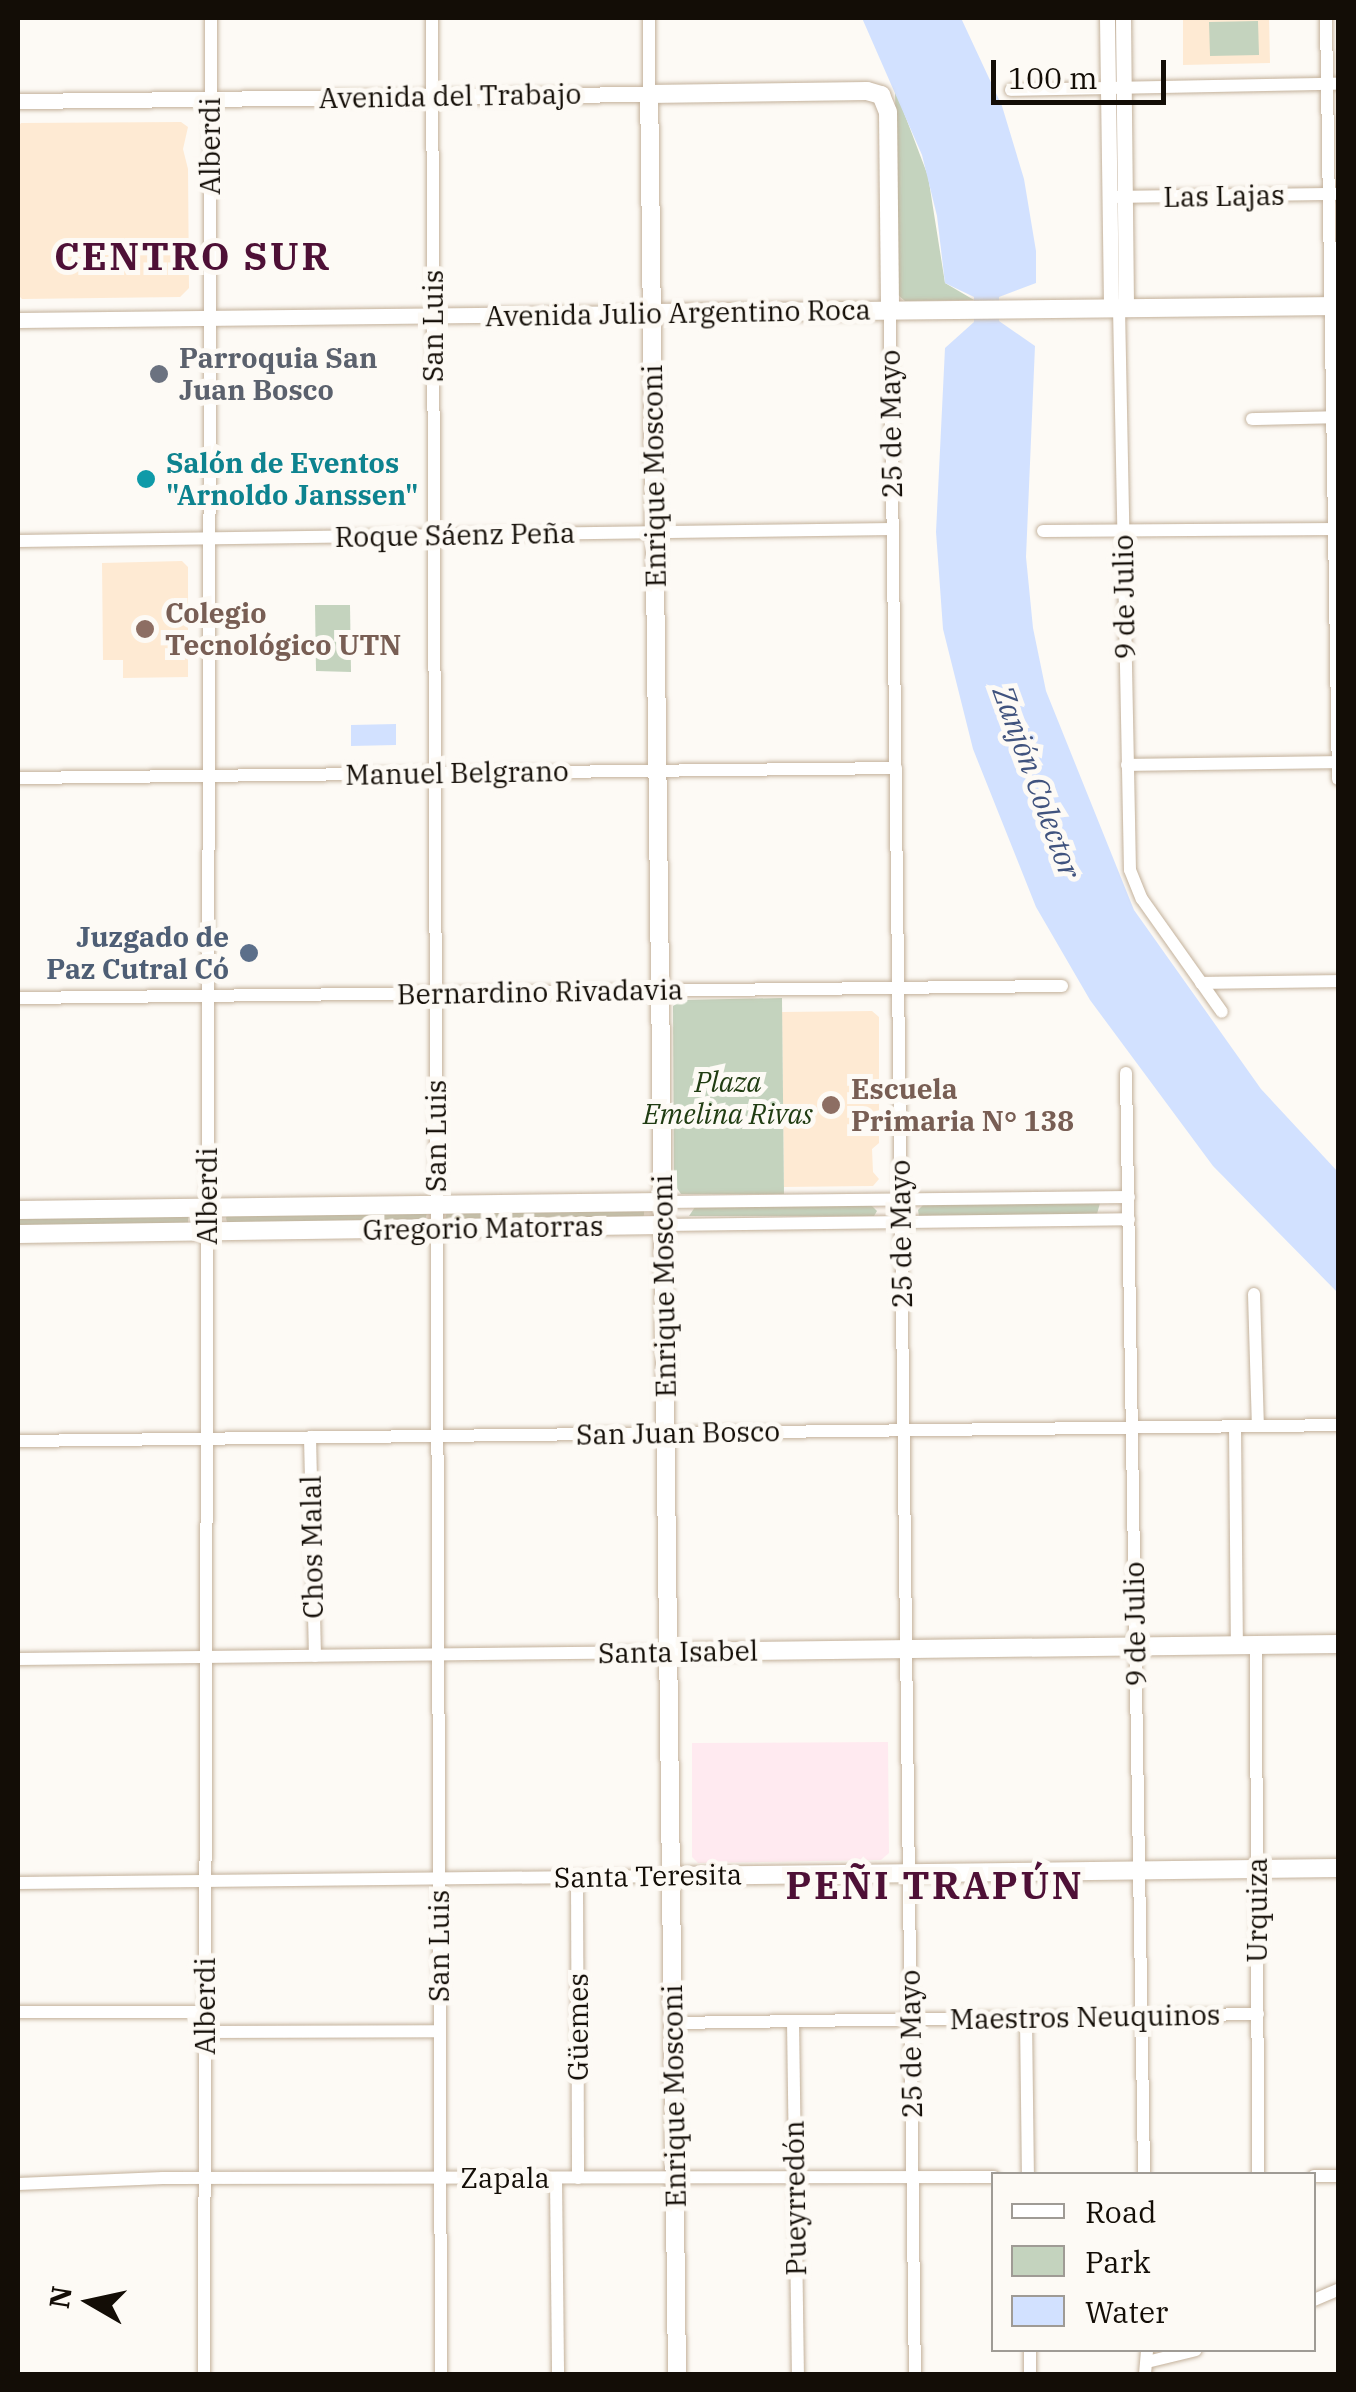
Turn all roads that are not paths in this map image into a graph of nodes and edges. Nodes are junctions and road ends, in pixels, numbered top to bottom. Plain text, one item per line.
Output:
1 (210, 18) edge
2 (432, 18) edge
3 (648, 18) edge
4 (1107, 18) edge
5 (1123, 18) edge
6 (1326, 18) edge
7 (1333, 84) edge
8 (1116, 88) junction
9 (1011, 90) dead end
10 (650, 94) junction
11 (433, 96) junction
12 (882, 96) joint
13 (210, 99) junction
14 (18, 101) edge
15 (1334, 194) edge
16 (1117, 197) junction
17 (1334, 306) edge
18 (1119, 308) junction
19 (890, 310) junction
20 (652, 313) junction
21 (433, 316) junction
22 (210, 318) junction
23 (18, 320) edge
24 (1252, 418) dead end
25 (1335, 418) edge
26 (1336, 529) edge
27 (892, 530) junction
28 (1043, 531) dead end
29 (1123, 531) junction
30 (655, 532) junction
31 (434, 535) junction
32 (209, 538) junction
33 (18, 541) edge
34 (1338, 762) edge
35 (1127, 765) junction
36 (896, 768) junction
37 (658, 771) junction
38 (435, 773) junction
39 (208, 776) junction
40 (18, 778) edge
41 (1338, 779) edge
42 (1338, 980) edge
43 (1201, 983) junction
44 (1062, 986) dead end
45 (898, 988) junction
46 (660, 990) junction
47 (436, 993) junction
48 (208, 996) junction
49 (18, 998) edge
50 (1222, 1012) dead end
51 (1126, 1072) dead end
52 (1128, 1196) junction
53 (901, 1200) junction
54 (663, 1202) junction
55 (437, 1205) junction
56 (207, 1208) junction
57 (18, 1210) edge
58 (1129, 1220) junction
59 (901, 1222) junction
60 (664, 1226) junction
61 (437, 1228) junction
62 (207, 1231) junction
63 (18, 1234) edge
64 (1254, 1294) dead end
65 (1338, 1425) edge
66 (1235, 1426) junction
67 (1258, 1426) junction
68 (1132, 1428) junction
69 (904, 1430) junction
70 (666, 1433) junction
71 (438, 1436) junction
72 (310, 1437) junction
73 (206, 1438) junction
74 (18, 1441) edge
75 (1338, 1644) edge
76 (1246, 1645) junction
77 (1136, 1646) junction
78 (906, 1648) junction
79 (668, 1652) junction
80 (438, 1654) junction
81 (315, 1656) junction
82 (206, 1657) junction
83 (18, 1660) edge
84 (1338, 1868) edge
85 (1257, 1869) junction
86 (1139, 1870) junction
87 (909, 1873) junction
88 (671, 1876) junction
89 (577, 1877) junction
90 (439, 1878) junction
91 (205, 1881) junction
92 (18, 1883) edge
93 (18, 2012) edge
94 (205, 2012) junction
95 (1258, 2014) junction
96 (1142, 2016) junction
97 (1026, 2018) junction
98 (911, 2020) junction
99 (793, 2022) junction
100 (673, 2023) junction
101 (440, 2031) junction
102 (205, 2032) junction
103 (1028, 2172) edge
104 (1144, 2172) edge
105 (1258, 2172) edge
106 (795, 2177) junction
107 (913, 2177) junction
108 (991, 2177) edge
109 (204, 2178) junction
110 (440, 2178) junction
111 (556, 2178) junction
112 (578, 2178) junction
113 (675, 2178) junction
114 (18, 2184) edge
115 (1188, 2352) edge
116 (1146, 2362) edge
117 (204, 2374) edge
118 (441, 2374) edge
119 (558, 2374) edge
120 (678, 2374) edge
121 (798, 2374) edge
122 (915, 2374) edge

1 - 13 street, Alberdi
2 - 11 street, San Luis
3 - 10 street, Enrique Mosconi
4 - 8 street, 9 de Julio
5 - 8 street, 9 de Julio
6 - 7 street
7 - 8 street
7 - 15 street
8 - 9 street
8 - 16 street, 9 de Julio
10 - 11 street, Avenida del Trabajo
10 - 12 main road, Avenida del Trabajo
10 - 20 main road, Enrique Mosconi
11 - 13 street, Avenida del Trabajo
11 - 21 street, San Luis
12 - 19 main road, 25 de Mayo
13 - 14 street, Avenida del Trabajo
13 - 22 street, Alberdi
15 - 16 street, Las Lajas
15 - 17 street
16 - 18 street, 9 de Julio
17 - 18 main road, Avenida Julio Argentino Roca
17 - 25 street
18 - 19 main road, Avenida Julio Argentino Roca
18 - 29 street, 9 de Julio
19 - 20 main road, Avenida Julio Argentino Roca
19 - 27 street, 25 de Mayo
20 - 21 street, Avenida Julio Argentino Roca
20 - 30 main road, Enrique Mosconi
21 - 22 street, Avenida Julio Argentino Roca
21 - 31 street, San Luis
22 - 23 street, Avenida Julio Argentino Roca
22 - 32 street, Alberdi
24 - 25 street
25 - 26 street
26 - 29 street
26 - 34 street
27 - 30 street, Roque Sáenz Peña
27 - 36 street, 25 de Mayo
28 - 29 street
29 - 35 street, 9 de Julio
30 - 31 street, Roque Sáenz Peña
30 - 37 main road, Enrique Mosconi
31 - 32 street, Roque Sáenz Peña
31 - 38 street, San Luis
32 - 33 street, Roque Sáenz Peña
32 - 39 street, Alberdi
34 - 35 street
34 - 41 street
35 - 43 street, 9 de Julio
36 - 37 street, Manuel Belgrano
36 - 45 street, 25 de Mayo
37 - 38 street, Manuel Belgrano
37 - 46 main road, Enrique Mosconi
38 - 39 street, Manuel Belgrano
38 - 47 street, San Luis
39 - 40 street, Manuel Belgrano
39 - 48 street, Alberdi
42 - 43 street
43 - 50 street
44 - 45 street, Bernardino Rivadavia
45 - 46 street, Bernardino Rivadavia
45 - 53 street, 25 de Mayo
46 - 47 street, Bernardino Rivadavia
46 - 54 main road, Enrique Mosconi
47 - 48 street, Bernardino Rivadavia
47 - 55 street, San Luis
48 - 49 street, Bernardino Rivadavia
48 - 56 street, Alberdi
51 - 52 street, 9 de Julio
52 - 53 street, Gregorio Matorras
52 - 58 street, 9 de Julio
53 - 54 street, Gregorio Matorras
53 - 59 street, 25 de Mayo
54 - 55 main road, Gregorio Matorras
54 - 60 main road, Enrique Mosconi
55 - 56 main road, Gregorio Matorras
55 - 61 street, San Luis
56 - 57 main road, Gregorio Matorras
56 - 62 street, Alberdi
58 - 59 street, Gregorio Matorras
58 - 68 street, 9 de Julio
59 - 60 street, Gregorio Matorras
59 - 69 street, 25 de Mayo
60 - 61 main road, Gregorio Matorras
60 - 70 main road, Enrique Mosconi
61 - 62 main road, Gregorio Matorras
61 - 71 street, San Luis
62 - 63 main road, Gregorio Matorras
62 - 73 street, Alberdi
64 - 67 street
65 - 67 street, San Juan Bosco
66 - 67 street, San Juan Bosco
66 - 68 street, San Juan Bosco
66 - 76 street, Urquiza
68 - 69 street, San Juan Bosco
68 - 77 street, 9 de Julio
69 - 70 street, San Juan Bosco
69 - 78 street, 25 de Mayo
70 - 71 street, San Juan Bosco
70 - 79 main road, Enrique Mosconi
71 - 72 street, San Juan Bosco
71 - 80 street, San Luis
72 - 73 street, San Juan Bosco
72 - 81 street, Chos Malal
73 - 74 street, San Juan Bosco
73 - 82 street, Alberdi
75 - 76 main road, Santa Isabel
76 - 77 main road, Santa Isabel
76 - 85 street, Urquiza
77 - 78 main road, Santa Isabel
77 - 86 street, 9 de Julio
78 - 79 main road, Santa Isabel
78 - 87 street, 25 de Mayo
79 - 80 street, Santa Isabel
79 - 88 main road, Enrique Mosconi
80 - 81 street, Santa Isabel
80 - 90 street, San Luis
81 - 82 street, Santa Isabel
82 - 83 street, Santa Isabel
82 - 91 street, Alberdi
84 - 85 main road, Santa Teresita
85 - 86 main road, Santa Teresita
85 - 95 street, Urquiza
86 - 87 main road, Santa Teresita
86 - 96 street, 9 de Julio
87 - 88 main road, Santa Teresita
87 - 98 street, 25 de Mayo
88 - 89 street, Santa Teresita
88 - 100 main road, Enrique Mosconi
89 - 90 street, Santa Teresita
89 - 112 street, Güemes
90 - 91 street, Santa Teresita
90 - 101 street, San Luis
91 - 92 street, Santa Teresita
91 - 94 street, Alberdi
93 - 94 street
94 - 102 street, Alberdi
95 - 96 street, Maestros Neuquinos
95 - 105 street, Urquiza
96 - 97 street, Maestros Neuquinos
96 - 104 street, 9 de Julio
97 - 98 street, Maestros Neuquinos
97 - 103 street
98 - 99 street, Maestros Neuquinos
98 - 107 street, 25 de Mayo
99 - 100 street, Maestros Neuquinos
99 - 106 street, Pueyrredón
100 - 113 main road, Enrique Mosconi
101 - 102 street
101 - 110 street, San Luis
102 - 109 street, Alberdi
106 - 107 street, Zapala
106 - 113 street, Zapala
106 - 121 street, Pueyrredón
107 - 108 street, Zapala
107 - 122 street, 25 de Mayo
109 - 110 street, Zapala
109 - 114 street, Zapala
109 - 117 street, Alberdi
110 - 111 street, Zapala
110 - 118 street, San Luis
111 - 112 street, Zapala
111 - 119 street
112 - 113 street, Zapala
113 - 120 main road, Enrique Mosconi
115 - 116 street

